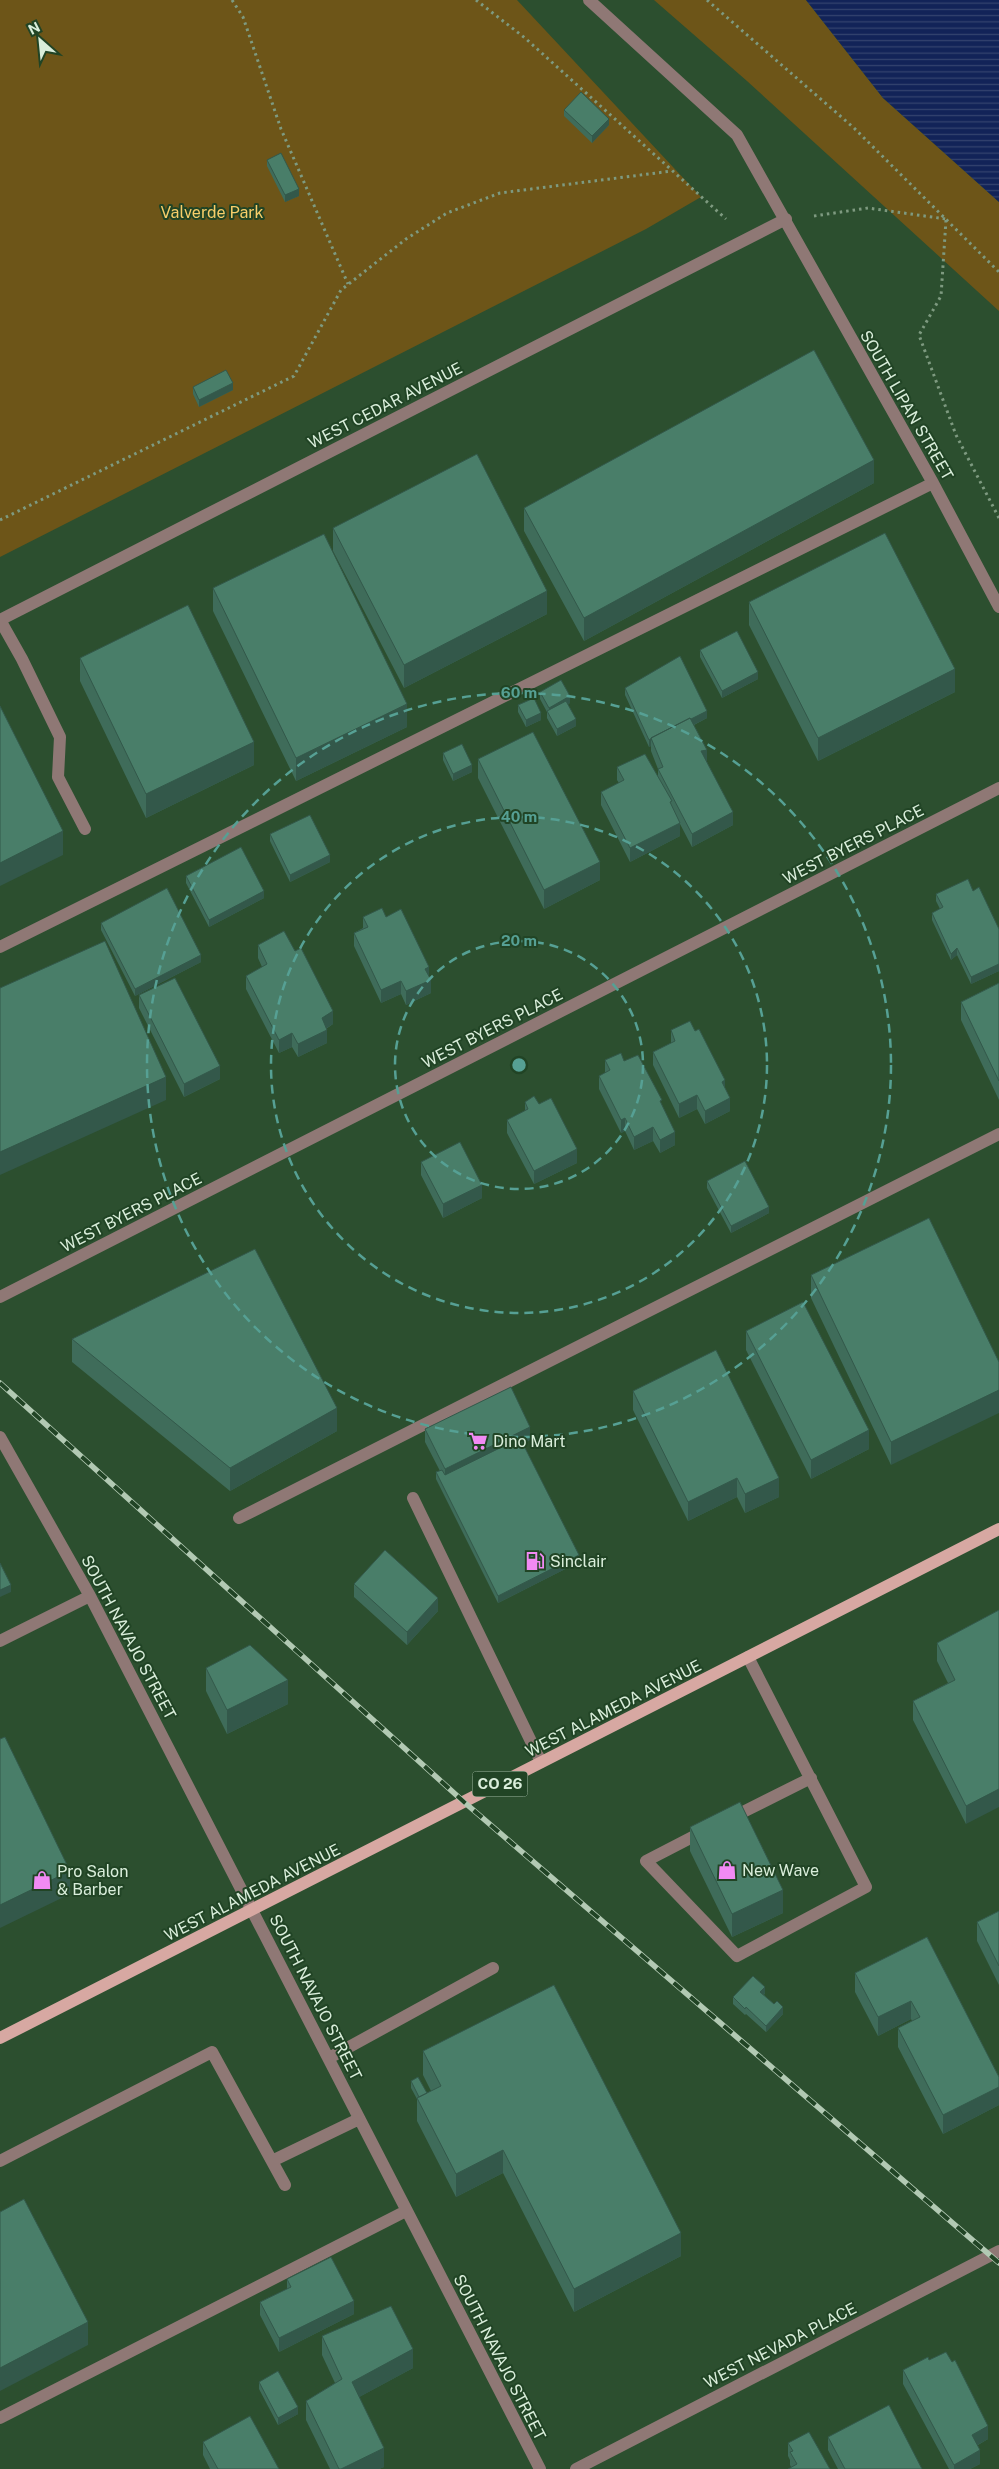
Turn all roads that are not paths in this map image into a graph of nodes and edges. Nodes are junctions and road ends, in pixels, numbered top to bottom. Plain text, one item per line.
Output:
1 (589, 0) edge
2 (786, 219) junction
3 (933, 483) junction
4 (999, 607) edge
5 (0, 620) edge
6 (999, 788) edge
7 (85, 829) dead end
8 (0, 947) edge
9 (999, 1134) edge
10 (0, 1297) edge
11 (0, 1437) edge
12 (413, 1498) dead end
13 (238, 1518) dead end
14 (999, 1529) edge
15 (90, 1596) junction
16 (0, 1641) edge
17 (748, 1657) junction
18 (541, 1762) junction
19 (811, 1778) junction
20 (253, 1910) junction
21 (493, 1968) dead end
22 (0, 2038) edge
23 (329, 2058) junction
24 (359, 2119) junction
25 (0, 2161) edge
26 (272, 2161) junction
27 (285, 2185) dead end
28 (406, 2211) junction
29 (999, 2251) edge
30 (0, 2418) edge
31 (540, 2469) edge
32 (576, 2469) edge

1 - 2 street, SOUTH LIPAN STREET
2 - 3 street, SOUTH LIPAN STREET
2 - 5 street, WEST CEDAR AVENUE
3 - 4 street, SOUTH LIPAN STREET
3 - 8 street
5 - 7 street
6 - 10 street, WEST BYERS PLACE
9 - 13 street
11 - 15 street, SOUTH NAVAJO STREET
12 - 18 street
14 - 17 main road, WEST ALAMEDA AVENUE / CO 26
15 - 16 street
15 - 20 street, SOUTH NAVAJO STREET
17 - 18 main road, WEST ALAMEDA AVENUE / CO 26
17 - 19 street
18 - 20 main road, WEST ALAMEDA AVENUE / CO 26
19 - 19 street
20 - 22 main road, WEST ALAMEDA AVENUE / CO 26
20 - 23 street, SOUTH NAVAJO STREET
21 - 23 street
23 - 24 street, SOUTH NAVAJO STREET
24 - 26 street
24 - 28 street, SOUTH NAVAJO STREET
25 - 26 street
26 - 27 street
28 - 30 street
28 - 31 street, SOUTH NAVAJO STREET
29 - 32 street, WEST NEVADA PLACE

